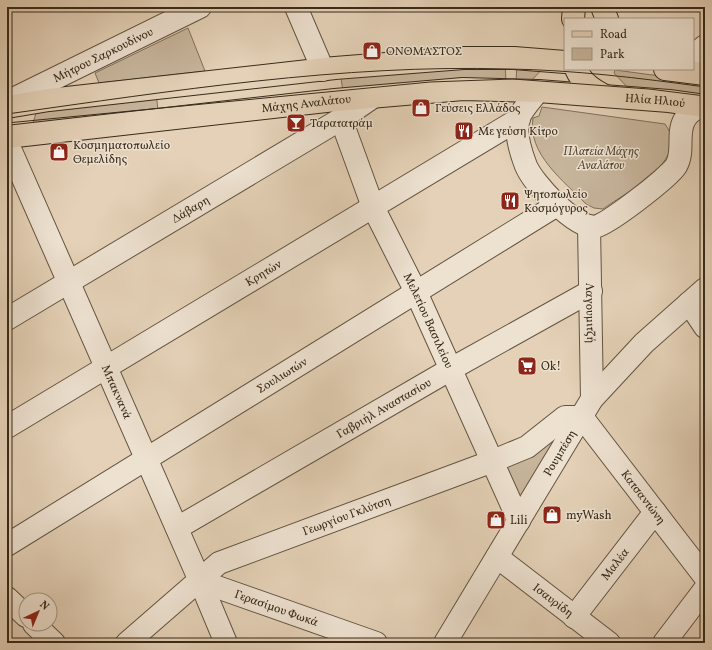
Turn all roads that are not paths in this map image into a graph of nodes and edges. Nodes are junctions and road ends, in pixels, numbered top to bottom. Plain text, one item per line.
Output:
1 (200, 7) edge
2 (296, 7) edge
3 (574, 7) edge
4 (602, 7) edge
5 (175, 13) edge
6 (574, 18) edge
7 (607, 18) edge
8 (705, 46) edge
9 (694, 55) edge
10 (564, 63) edge
11 (564, 66) edge
12 (324, 70) junction
13 (573, 70) edge
14 (678, 70) edge
15 (705, 74) edge
16 (538, 92) junction
17 (605, 96) junction
18 (373, 97) junction
19 (7, 102) edge
20 (703, 106) edge
21 (7, 107) edge
22 (341, 119) junction
23 (519, 119) junction
24 (7, 137) edge
25 (7, 142) edge
26 (13, 172) edge
27 (557, 205) junction
28 (373, 207) junction
29 (589, 226) junction
30 (68, 281) junction
31 (705, 289) edge
32 (591, 291) junction
33 (416, 292) junction
34 (689, 303) junction
35 (7, 319) edge
36 (705, 327) edge
37 (106, 367) junction
38 (451, 369) junction
39 (587, 408) junction
40 (7, 427) edge
41 (146, 458) junction
42 (493, 461) junction
43 (655, 512) junction
44 (519, 521) junction
45 (177, 528) junction
46 (7, 545) edge
47 (497, 558) junction
48 (705, 577) edge
49 (200, 581) junction
50 (705, 588) edge
51 (7, 598) edge
52 (18, 608) edge
53 (574, 617) junction
54 (42, 632) edge
55 (54, 643) edge
56 (126, 643) edge
57 (226, 643) edge
58 (376, 643) edge
59 (445, 643) edge
60 (609, 643) edge
61 (664, 643) edge

1 - 5 street, Μήτρου Σαρκουδίνου
2 - 12 street
3 - 6 main road
4 - 7 main road
5 - 19 street, Μήτρου Σαρκουδίνου
8 - 9 street
10 - 12 main road
11 - 16 main road
12 - 21 main road
13 - 17 main road
14 - 15 main road
16 - 17 main road, Μάχης Αναλάτου
16 - 18 main road, Μάχης Αναλάτου
16 - 23 street
17 - 20 main road, Ηλία Ηλιού
18 - 22 street, Δάβαρη
18 - 24 main road, Μάχης Αναλάτου
20 - 29 street
22 - 28 street, Μελετίου Βασιλείου
22 - 30 street, Δάβαρη
23 - 27 street
23 - 28 street, Κρητών
25 - 26 street, Μπακνανά
26 - 30 street, Μπακνανά
27 - 29 street
27 - 33 street, Σουλιωτών
28 - 33 street, Μελετίου Βασιλείου
28 - 37 street, Κρητών
29 - 32 street, Λαγουμιτζή
30 - 35 street, Δάβαρη
30 - 37 street, Μπακνανά
31 - 34 street, Ρουμπέση
32 - 38 street, Γαβριήλ Αναστασίου
32 - 39 street, Λαγουμιτζή
33 - 38 street, Μελετίου Βασιλείου
33 - 41 street, Σουλιωτών
34 - 36 street
34 - 39 street, Ρουμπέση
37 - 40 street, Κρητών
37 - 41 street, Μπακνανά
38 - 42 street, Μελετίου Βασιλείου
38 - 45 street, Γαβριήλ Αναστασίου
39 - 42 street, Γεωργίου Γκλύτση
39 - 43 street, Κατσαντώνη
39 - 44 street, Ρουμπέση
41 - 45 street, Μπακνανά
41 - 46 street, Σουλιωτών
42 - 44 street, Μελετίου Βασιλείου
42 - 49 street, Γεωργίου Γκλύτση
43 - 48 street, Κατσαντώνη
43 - 53 street, Μαλέα
44 - 47 street, Ρουμπέση
45 - 49 street, Μπακνανά
47 - 53 street, Ισαυρίδη
47 - 59 street, Ρουμπέση
49 - 56 street, Γεωργίου Γκλύτση
49 - 57 street, Μπακνανά
49 - 58 street, Γερασίμου Φωκά
50 - 61 street
51 - 52 street
53 - 60 street, Ισαυρίδη
54 - 55 street

